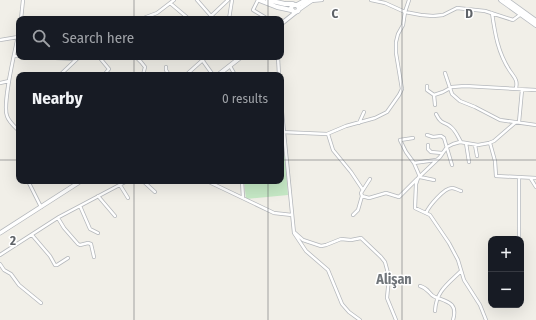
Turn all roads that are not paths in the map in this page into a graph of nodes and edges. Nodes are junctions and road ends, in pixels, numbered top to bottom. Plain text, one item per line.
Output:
1 (23, 0) edge
2 (174, 0) edge
3 (197, 0) edge
4 (228, 0) edge
5 (232, 0) edge
6 (259, 0) edge
7 (268, 0) edge
8 (306, 0) edge
9 (311, 0) edge
10 (322, 0) edge
11 (372, 0) edge
12 (385, 0) edge
13 (409, 0) edge
14 (501, 0) edge
15 (507, 0) edge
16 (287, 1) edge
17 (170, 3) junction
18 (387, 4) junction
19 (295, 8) junction
20 (405, 12) junction
21 (492, 13) junction
22 (521, 14) junction
23 (21, 16) edge
24 (149, 16) edge
25 (185, 16) edge
26 (211, 16) joint
27 (229, 16) edge
28 (263, 16) edge
29 (284, 20) edge
30 (536, 21) edge
31 (536, 25) edge
32 (16, 37) edge
33 (0, 40) edge
34 (16, 52) edge
35 (14, 56) joint
36 (76, 60) edge
37 (102, 60) edge
38 (139, 60) edge
39 (237, 60) edge
40 (278, 60) edge
41 (203, 61) joint
42 (230, 66) junction
43 (166, 67) dead end
44 (63, 72) edge
45 (106, 72) edge
46 (144, 72) edge
47 (167, 72) edge
48 (190, 72) edge
49 (211, 72) edge
50 (222, 72) edge
51 (233, 72) edge
52 (279, 72) edge
53 (445, 73) dead end
54 (9, 82) junction
55 (0, 83) edge
56 (427, 86) dead end
57 (450, 88) junction
58 (516, 88) junction
59 (522, 90) junction
60 (536, 90) edge
61 (434, 95) junction
62 (434, 105) dead end
63 (364, 112) dead end
64 (436, 114) dead end
65 (518, 122) junction
66 (359, 123) junction
67 (536, 125) edge
68 (16, 127) edge
69 (284, 132) edge
70 (328, 134) junction
71 (427, 135) dead end
72 (412, 138) dead end
73 (284, 141) edge
74 (461, 142) junction
75 (466, 143) junction
76 (490, 143) junction
77 (428, 145) dead end
78 (475, 145) junction
79 (447, 147) junction
80 (443, 153) junction
81 (477, 156) dead end
82 (437, 160) junction
83 (470, 162) dead end
84 (414, 163) junction
85 (452, 164) dead end
86 (419, 177) junction
87 (519, 178) junction
88 (531, 178) junction
89 (536, 178) edge
90 (370, 179) dead end
91 (434, 180) dead end
92 (30, 184) edge
93 (76, 184) edge
94 (147, 184) edge
95 (213, 184) edge
96 (242, 184) edge
97 (120, 185) joint
98 (536, 187) edge
99 (363, 190) junction
100 (461, 191) dead end
101 (155, 192) dead end
102 (98, 196) junction
103 (362, 196) junction
104 (128, 198) dead end
105 (243, 199) junction
106 (80, 206) junction
107 (41, 207) junction
108 (426, 213) junction
109 (292, 215) junction
110 (353, 215) dead end
111 (115, 216) dead end
112 (58, 218) junction
113 (0, 232) edge
114 (294, 232) junction
115 (98, 233) dead end
116 (32, 235) junction
117 (519, 236) edge
118 (0, 255) edge
119 (94, 257) dead end
120 (68, 258) dead end
121 (0, 264) edge
122 (461, 271) junction
123 (420, 286) dead end
124 (437, 297) junction
125 (41, 303) dead end
126 (436, 311) dead end
127 (360, 320) edge
128 (396, 320) edge
129 (453, 320) edge
130 (486, 320) edge

1 - 23 street
2 - 17 street
3 - 26 street
4 - 26 street
5 - 27 street
6 - 19 main road
6 - 28 street
7 - 16 main road
8 - 19 main road
9 - 10 street
9 - 19 main road
11 - 18 street
12 - 18 street
13 - 20 street
14 - 22 main road
15 - 30 main road
16 - 19 main road
17 - 24 street
17 - 25 street
18 - 20 street
19 - 29 street
20 - 21 street
20 - 66 street
21 - 22 street
21 - 58 street
22 - 31 main road
32 - 33 street
34 - 35 street
35 - 54 street
36 - 44 street
37 - 45 street
38 - 46 street
39 - 42 street
40 - 52 street
41 - 48 street
41 - 49 street
42 - 50 street
42 - 51 street
43 - 47 street
53 - 57 street
54 - 55 street
54 - 68 street
56 - 61 street
57 - 58 street
57 - 61 street
57 - 65 street
58 - 59 street
59 - 60 street
59 - 65 street
61 - 62 street
63 - 66 street
64 - 74 street
65 - 67 street
65 - 76 street
66 - 70 street
69 - 70 street
70 - 99 street
71 - 79 street
72 - 84 street
73 - 109 street
74 - 75 street
74 - 79 street
75 - 78 street
75 - 83 street
76 - 78 street
76 - 87 street
77 - 80 street
78 - 81 street
79 - 80 street
79 - 85 street
80 - 82 street
82 - 84 street
82 - 86 street
84 - 86 street
86 - 91 street
86 - 103 street
86 - 108 street
87 - 88 street
87 - 117 street
88 - 89 street
88 - 98 street
90 - 99 street
92 - 107 street
93 - 107 street
94 - 101 street
95 - 105 street
96 - 105 street
97 - 102 street
97 - 104 street
99 - 103 street
100 - 108 street
102 - 106 street
102 - 111 street
103 - 110 street
105 - 109 street
106 - 112 street
106 - 115 street
107 - 113 street
108 - 122 street
109 - 114 street
112 - 116 street
112 - 119 street
114 - 127 street
114 - 128 street
116 - 118 street
116 - 120 street
121 - 125 street
122 - 124 street
122 - 130 street
123 - 124 street
124 - 126 street
124 - 129 street

